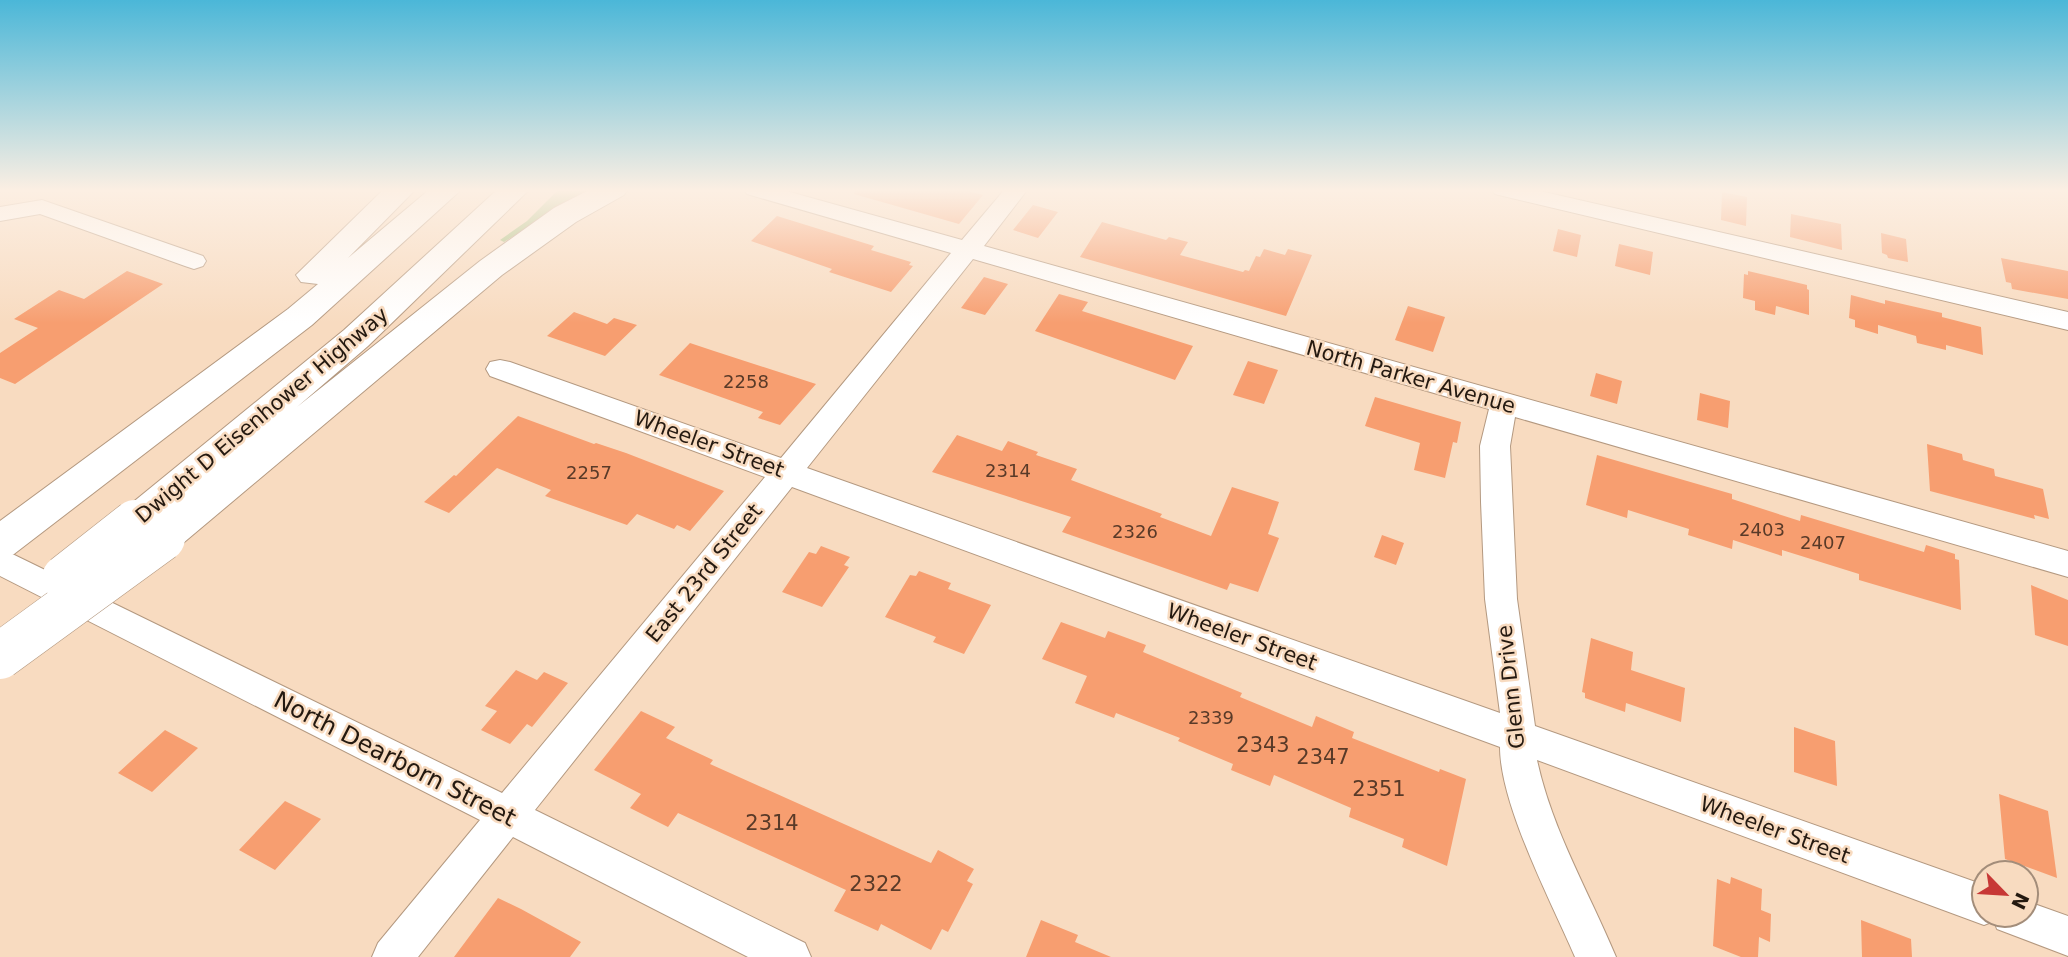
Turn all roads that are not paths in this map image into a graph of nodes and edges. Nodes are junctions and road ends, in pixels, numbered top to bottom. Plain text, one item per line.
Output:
1 (117, 234) edge
2 (354, 234) edge
3 (395, 234) edge
4 (466, 234) edge
5 (539, 234) edge
6 (914, 234) edge
7 (980, 234) edge
8 (1697, 234) edge
9 (968, 249) junction
10 (194, 261) dead end
11 (2068, 321) edge
12 (500, 369) dead end
13 (1504, 403) junction
14 (787, 471) junction
15 (65, 495) junction
16 (148, 530) junction
17 (0, 543) edge
18 (0, 561) edge
19 (2068, 564) edge
20 (0, 629) edge
21 (0, 656) edge
22 (1516, 736) junction
23 (506, 814) junction
24 (1970, 900) edge
25 (2040, 926) edge
26 (2068, 936) edge
27 (392, 957) edge
28 (791, 957) edge
29 (1596, 957) edge

1 - 10 street
2 - 15 highway
3 - 15 highway
4 - 16 highway, Dwight D Eisenhower Highway
5 - 16 highway
6 - 9 street, North Parker Avenue
7 - 9 street, East 23rd Street
8 - 11 street
9 - 13 street, North Parker Avenue
9 - 14 street, East 23rd Street
12 - 14 street, Wheeler Street
13 - 19 street, North Parker Avenue
13 - 22 street, Glenn Drive
14 - 22 street, Wheeler Street
14 - 23 street, East 23rd Street
15 - 17 highway
16 - 20 highway, Dwight D Eisenhower Highway, bridge
16 - 21 highway, bridge
18 - 23 street, North Dearborn Street
22 - 24 street, Wheeler Street
22 - 29 street, Glenn Drive
23 - 27 street, East 23rd Street
23 - 28 street, North Dearborn Street
25 - 26 street

